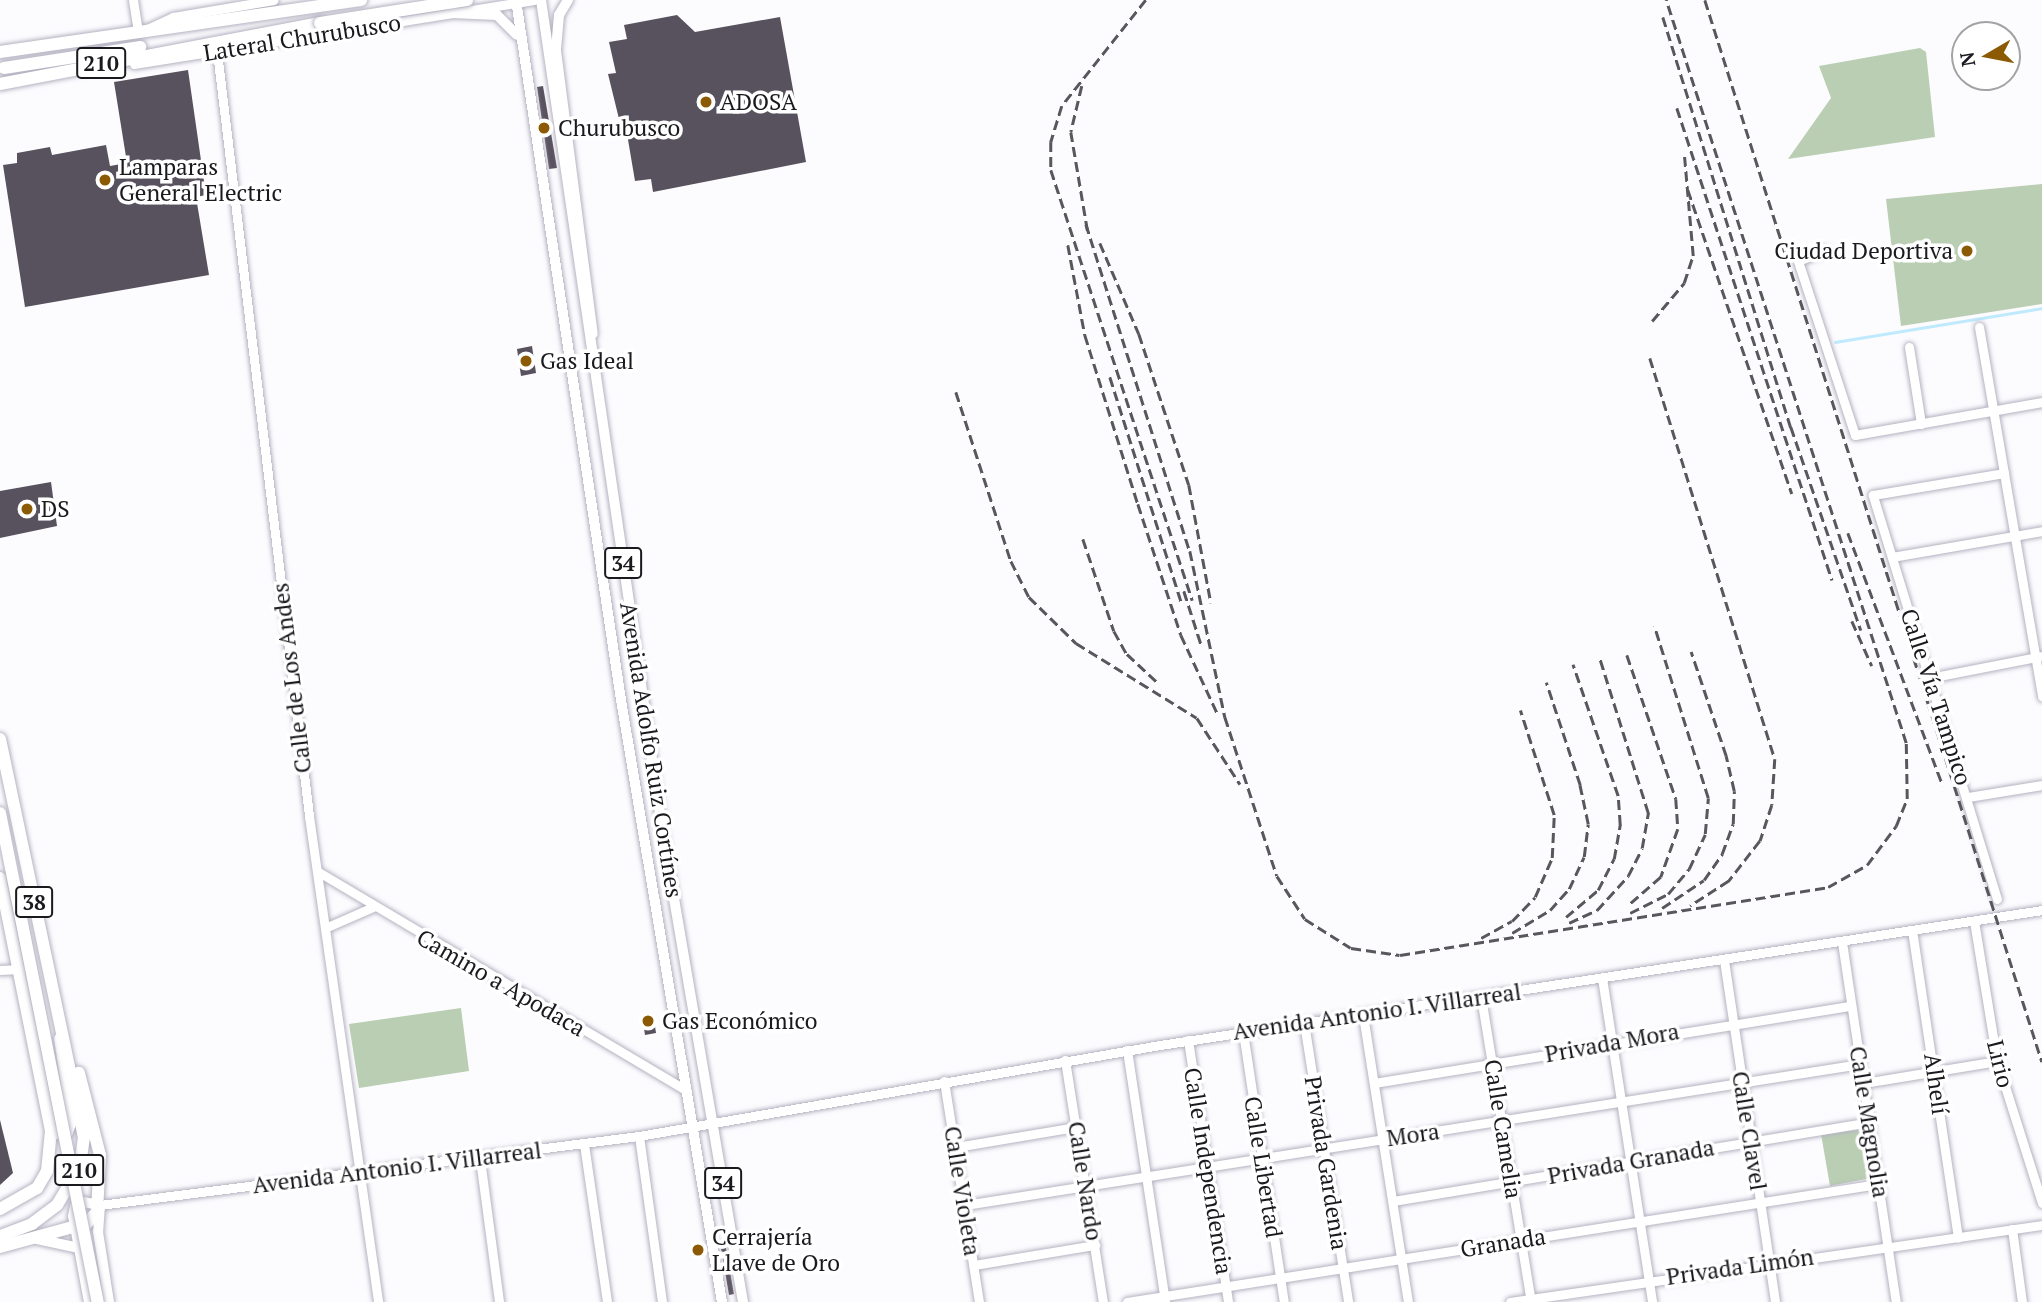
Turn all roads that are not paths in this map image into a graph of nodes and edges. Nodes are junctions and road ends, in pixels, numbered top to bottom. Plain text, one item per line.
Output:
1 (133, 0) edge
2 (274, 0) edge
3 (361, 0) edge
4 (450, 0) edge
5 (467, 0) edge
6 (534, 0) edge
7 (541, 0) edge
8 (568, 0) edge
9 (516, 1) edge
10 (485, 4) edge
11 (214, 5) edge
12 (453, 13) junction
13 (141, 32) junction
14 (203, 44) junction
15 (521, 46) junction
16 (0, 52) edge
17 (217, 52) junction
18 (111, 61) junction
19 (4, 68) dead end
20 (0, 83) edge
21 (1825, 250) dead end
22 (1979, 327) dead end
23 (1909, 347) dead end
24 (595, 379) junction
25 (2042, 402) edge
26 (1993, 411) junction
27 (1921, 424) junction
28 (2004, 473) junction
29 (2042, 531) edge
30 (2015, 536) junction
31 (1892, 556) junction
32 (2039, 657) edge
33 (1929, 678) junction
34 (2042, 697) edge
35 (0, 739) edge
36 (2042, 785) edge
37 (1968, 797) junction
38 (0, 814) edge
39 (317, 871) junction
40 (0, 878) edge
41 (1997, 899) dead end
42 (373, 907) junction
43 (2042, 911) edge
44 (1974, 921) junction
45 (325, 928) junction
46 (1912, 930) junction
47 (1842, 942) junction
48 (1724, 960) junction
49 (20, 969) junction
50 (0, 970) edge
51 (1602, 978) junction
52 (1481, 997) junction
53 (1851, 1006) junction
54 (1363, 1015) junction
55 (61, 1021) junction
56 (1304, 1023) junction
57 (1732, 1023) junction
58 (1243, 1032) junction
59 (1188, 1040) junction
60 (1612, 1043) junction
61 (1127, 1050) junction
62 (1065, 1060) junction
63 (1997, 1061) junction
64 (1492, 1063) junction
65 (73, 1064) junction
66 (1860, 1065) junction
67 (1934, 1071) junction
68 (944, 1081) junction
69 (1742, 1082) junction
70 (1374, 1083) junction
71 (1864, 1083) junction
72 (687, 1091) junction
73 (1621, 1101) junction
74 (1502, 1122) junction
75 (1870, 1122) junction
76 (713, 1125) junction
77 (1076, 1127) junction
78 (694, 1128) junction
79 (51, 1131) junction
80 (639, 1136) junction
81 (1384, 1139) junction
82 (1751, 1142) junction
83 (584, 1143) junction
84 (956, 1147) junction
85 (1324, 1149) junction
86 (480, 1159) junction
87 (1262, 1159) junction
88 (1630, 1163) junction
89 (1208, 1167) junction
90 (360, 1173) junction
91 (1146, 1177) junction
92 (1512, 1182) junction
93 (1878, 1184) junction
94 (1086, 1186) junction
95 (1393, 1201) junction
96 (2042, 1203) edge
97 (1761, 1204) junction
98 (100, 1205) junction
99 (965, 1205) junction
100 (0, 1209) edge
101 (1640, 1222) junction
102 (2042, 1225) edge
103 (75, 1227) junction
104 (2012, 1229) junction
105 (0, 1236) edge
106 (1958, 1238) junction
107 (34, 1239) junction
108 (1521, 1240) junction
109 (1095, 1245) junction
110 (1888, 1246) junction
111 (0, 1247) edge
112 (79, 1248) junction
113 (1402, 1258) junction
114 (1770, 1264) junction
115 (974, 1265) junction
116 (1343, 1269) junction
117 (1280, 1277) junction
118 (1649, 1281) junction
119 (1226, 1286) junction
120 (1165, 1299) edge
121 (1531, 1300) edge
122 (89, 1302) edge
123 (98, 1302) edge
124 (109, 1302) edge
125 (378, 1302) edge
126 (499, 1302) edge
127 (607, 1302) edge
128 (663, 1302) edge
129 (722, 1302) edge
130 (743, 1302) edge
131 (979, 1302) edge
132 (1104, 1302) edge
133 (1127, 1302) edge
134 (1228, 1302) edge
135 (1284, 1302) edge
136 (1348, 1302) edge
137 (1408, 1302) edge
138 (1510, 1302) edge
139 (1652, 1302) edge
140 (1775, 1302) edge
141 (1896, 1302) edge
142 (2022, 1302) edge

1 - 13 street
2 - 11 street, Lateral Churubusco
3 - 13 highway, 210
4 - 12 street
5 - 14 highway, 210, bridge
6 - 9 street, Lateral Churubusco
7 - 24 main road, Avenida Adolfo Ruiz Cortínes / 34
8 - 24 main road
9 - 10 street, Lateral Churubusco
9 - 15 main road, Avenida Adolfo Ruiz Cortínes / 34
10 - 12 street, Lateral Churubusco
11 - 13 street, Lateral Churubusco
12 - 15 main road
12 - 17 street, Lateral Churubusco
13 - 16 highway, 210
14 - 18 highway, 210
14 - 19 highway
15 - 72 main road, Avenida Adolfo Ruiz Cortínes / 34
17 - 18 street, Lateral Churubusco
17 - 39 street, Calle de Los Andes
18 - 20 highway, 210
21 - 27 street
22 - 26 street
23 - 27 street
24 - 76 main road, Avenida Adolfo Ruiz Cortínes / 34
25 - 26 street
26 - 27 street
26 - 28 street
28 - 30 street
28 - 31 street, Calle Vía Tampico
29 - 30 street
30 - 31 street
30 - 32 street
31 - 33 street, Calle Vía Tampico
32 - 33 street
32 - 34 street
33 - 37 street, Calle Vía Tampico
35 - 55 highway, 38
36 - 37 street
37 - 41 street, Calle Vía Tampico
38 - 123 highway, bridge
39 - 42 street, Camino a Apodaca
39 - 45 street, Calle de Los Andes
40 - 49 highway, 210
42 - 45 street
42 - 72 street, Camino a Apodaca
43 - 44 street, Avenida Antonio I. Villarreal
44 - 46 street, Avenida Antonio I. Villarreal
44 - 63 street, Lirio
45 - 90 street, Calle de Los Andes
46 - 47 street, Avenida Antonio I. Villarreal
46 - 67 street, Alhelí
47 - 48 street, Avenida Antonio I. Villarreal
47 - 53 street, Calle Magnolia
48 - 51 street, Avenida Antonio I. Villarreal
48 - 57 street, Calle Clavel
49 - 50 street
49 - 79 highway, 210
51 - 52 street, Avenida Antonio I. Villarreal
51 - 60 street
52 - 54 street, Avenida Antonio I. Villarreal
52 - 64 street, Calle Camelia
53 - 57 street, Privada Mora
53 - 66 street, Calle Magnolia
54 - 56 street, Avenida Antonio I. Villarreal
54 - 70 street
55 - 65 highway, 38
55 - 79 highway
56 - 58 street, Avenida Antonio I. Villarreal
56 - 85 street, Privada Gardenia
57 - 60 street, Privada Mora
57 - 69 street, Calle Clavel
58 - 59 street, Avenida Antonio I. Villarreal
58 - 87 street, Calle Libertad
59 - 61 street, Avenida Antonio I. Villarreal
59 - 89 street, Calle Independencia
60 - 64 street, Privada Mora
60 - 73 street
61 - 62 street, Avenida Antonio I. Villarreal
61 - 91 street
62 - 68 street, Avenida Antonio I. Villarreal
62 - 77 street, Calle Nardo
63 - 67 street
63 - 96 street, Lirio
64 - 70 street, Privada Mora
64 - 74 street, Calle Camelia
65 - 98 highway
65 - 105 highway, 210
66 - 69 street, Mora
66 - 71 street, Calle Magnolia
67 - 71 street
67 - 106 street, Alhelí
68 - 76 street, Avenida Antonio I. Villarreal
68 - 84 street, Calle Violeta
69 - 73 street, Mora
69 - 82 street, Calle Clavel
70 - 81 street
71 - 75 street, Calle Magnolia
72 - 78 main road, 34
73 - 74 street, Mora
73 - 88 street
74 - 81 street, Mora
74 - 92 street, Calle Camelia
75 - 82 street, Privada Granada
75 - 93 street, Calle Magnolia
76 - 78 street, Avenida Antonio I. Villarreal
76 - 130 main road, 34
77 - 84 street
77 - 94 street, Calle Nardo
78 - 80 street, Avenida Antonio I. Villarreal
78 - 129 main road, 34
79 - 100 highway, 210
80 - 83 street, Avenida Antonio I. Villarreal
80 - 128 street
81 - 85 street, Mora
81 - 95 street
82 - 88 street, Privada Granada
82 - 97 street, Calle Clavel
83 - 86 street, Avenida Antonio I. Villarreal
83 - 127 street
84 - 99 street, Calle Violeta
85 - 87 street, Mora
85 - 116 street, Privada Gardenia
86 - 90 street, Avenida Antonio I. Villarreal
86 - 126 street
87 - 89 street, Mora
87 - 117 street, Calle Libertad
88 - 92 street, Privada Granada
88 - 101 street
89 - 91 street, Mora
89 - 119 street, Calle Independencia
90 - 98 street, Avenida Antonio I. Villarreal
90 - 125 street, Calle de Los Andes
91 - 94 street, Mora
91 - 120 street
92 - 95 street, Privada Granada
92 - 108 street, Calle Camelia
93 - 97 street, Granada
93 - 110 street, Calle Magnolia
94 - 99 street, Mora
94 - 109 street, Calle Nardo
95 - 113 street
97 - 101 street, Granada
97 - 114 street, Calle Clavel
98 - 103 highway
98 - 103 main road
98 - 124 main road
99 - 115 street, Calle Violeta
101 - 108 street, Granada
101 - 118 street
102 - 104 street, Privada Limón
103 - 107 highway
103 - 112 main road
104 - 106 street, Privada Limón
104 - 142 street
106 - 110 street, Privada Limón
107 - 111 highway
107 - 112 main road
108 - 113 street, Granada
108 - 121 street, Calle Camelia
109 - 115 street
109 - 132 street, Calle Nardo
110 - 114 street, Privada Limón
110 - 141 street, Calle Magnolia
112 - 122 main road
113 - 116 street, Granada
113 - 137 street
114 - 118 street, Privada Limón
114 - 140 street, Calle Clavel
115 - 131 street, Calle Violeta
116 - 117 street, Granada
116 - 136 street, Privada Gardenia
117 - 119 street, Granada
117 - 135 street, Calle Libertad
118 - 121 street, Privada Limón
118 - 139 street
119 - 120 street, Granada
119 - 134 street, Calle Independencia
120 - 133 street, Granada
121 - 138 street, Privada Limón

